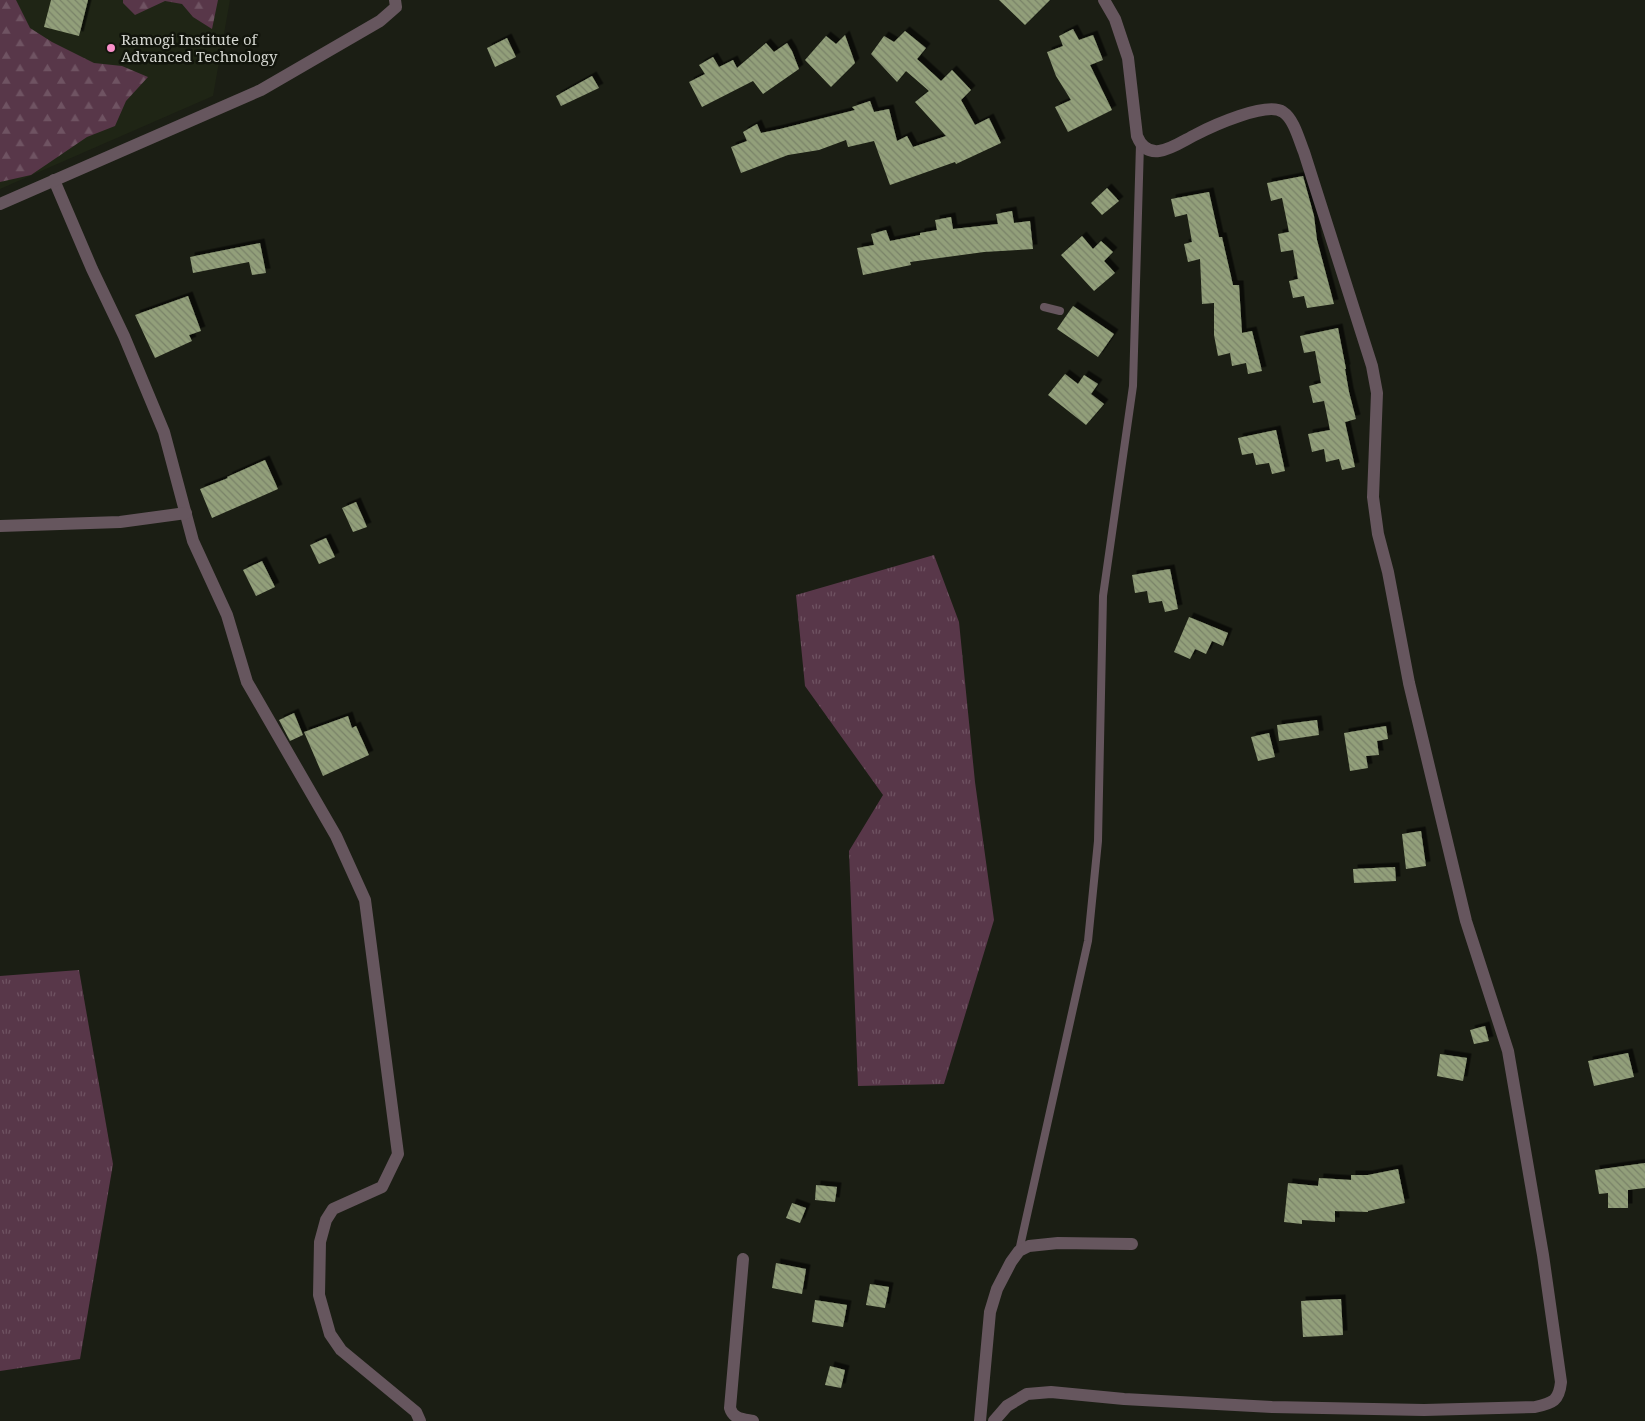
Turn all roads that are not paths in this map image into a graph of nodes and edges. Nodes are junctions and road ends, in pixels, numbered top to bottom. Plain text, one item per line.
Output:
1 (395, 0) edge
2 (1104, 0) edge
3 (1140, 144) junction
4 (54, 180) junction
5 (0, 204) edge
6 (1044, 307) dead end
7 (1060, 311) dead end
8 (186, 512) junction
9 (0, 526) edge
10 (1132, 1244) dead end
11 (1019, 1251) junction
12 (743, 1260) dead end
13 (420, 1421) edge
14 (753, 1421) edge
15 (980, 1421) edge
16 (994, 1421) edge

1 - 4 street
2 - 3 street
3 - 11 lane
3 - 16 street
4 - 5 street
4 - 8 street
6 - 7 lane
8 - 9 street
8 - 13 street
10 - 11 street
11 - 15 street
12 - 14 street

